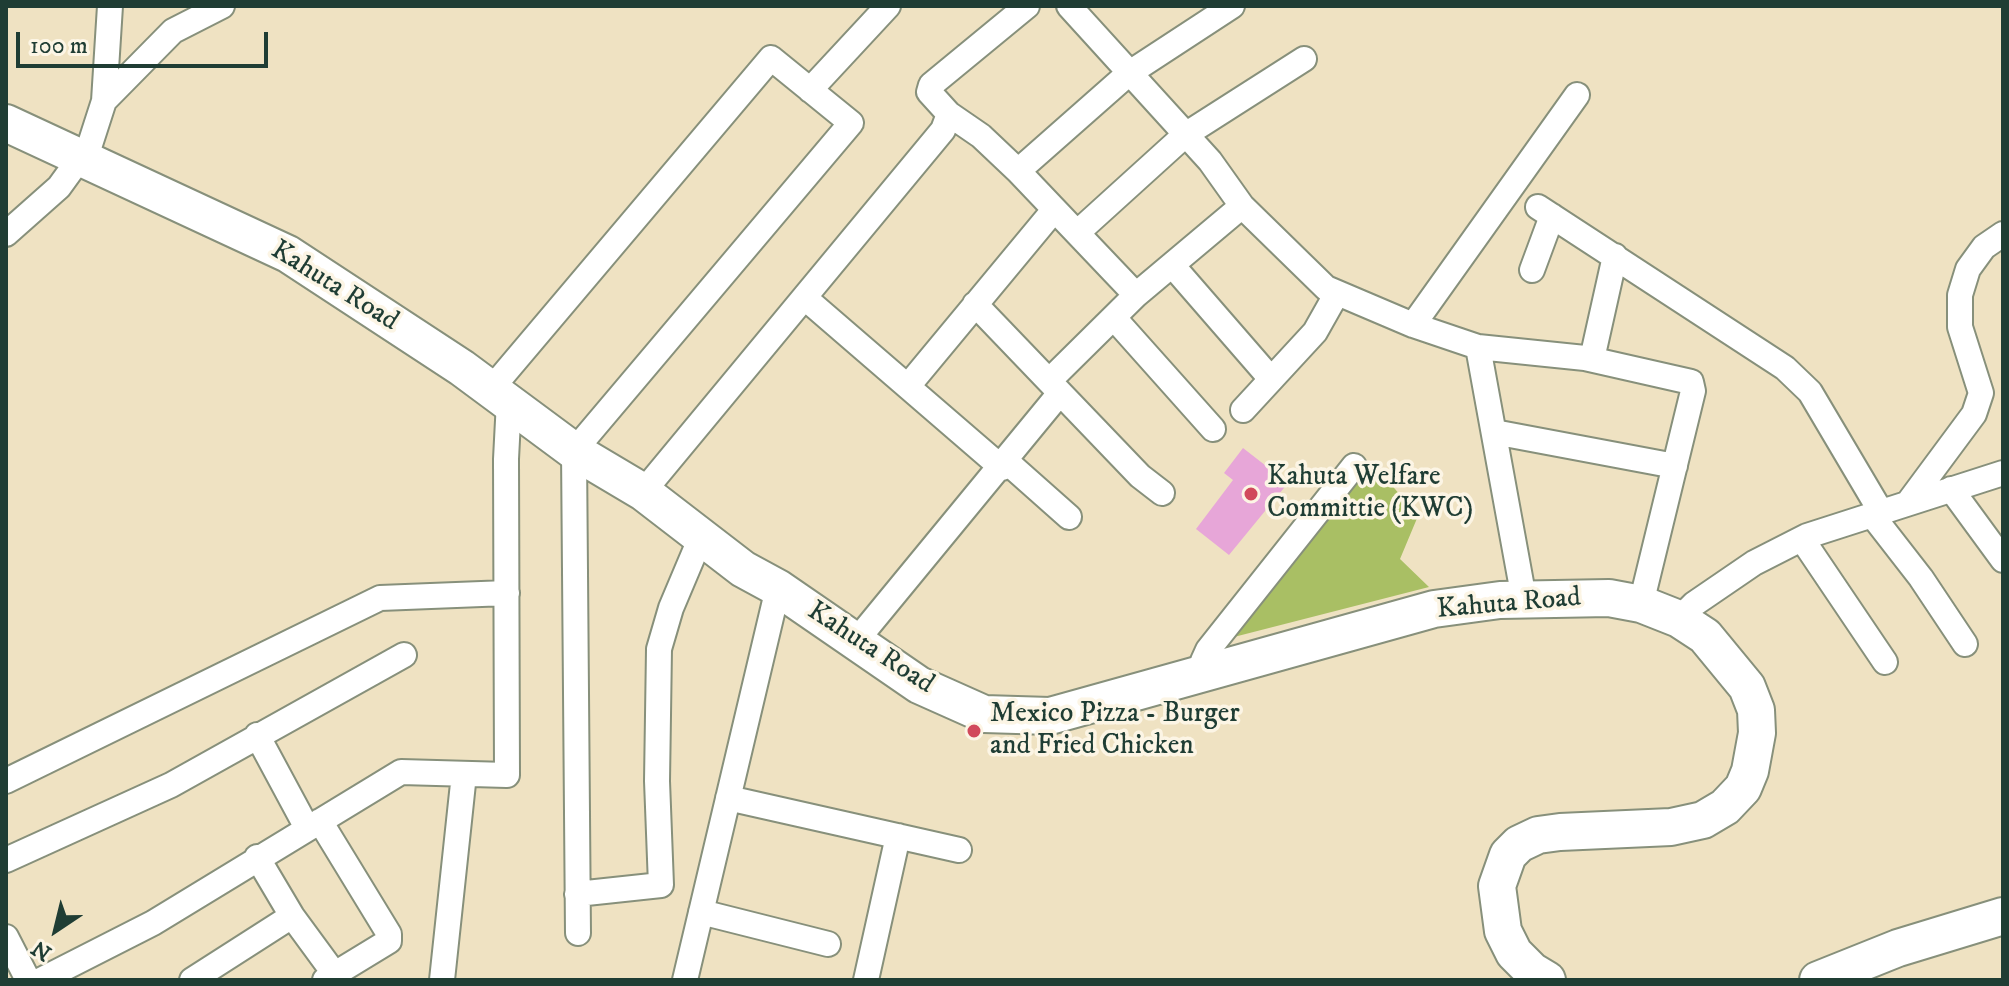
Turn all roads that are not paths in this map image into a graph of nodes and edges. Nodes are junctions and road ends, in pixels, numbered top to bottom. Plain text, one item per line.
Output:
1 (110, 6) edge
2 (222, 6) edge
3 (888, 6) edge
4 (1027, 6) edge
5 (1069, 6) edge
6 (1232, 6) edge
7 (1304, 59) dead end
8 (1128, 74) junction
9 (810, 90) junction
10 (1577, 95) dead end
11 (104, 101) junction
12 (949, 114) junction
13 (6, 123) edge
14 (1185, 135) junction
15 (82, 159) junction
16 (1018, 171) junction
17 (1242, 206) junction
18 (1054, 210) junction
19 (1078, 232) junction
20 (6, 234) edge
21 (2003, 234) edge
22 (1615, 256) junction
23 (1172, 265) junction
24 (1532, 270) dead end
25 (1337, 293) junction
26 (1136, 295) junction
27 (805, 298) junction
28 (975, 304) junction
29 (1114, 318) junction
30 (1413, 325) junction
31 (1478, 347) junction
32 (1592, 359) junction
33 (1271, 379) junction
34 (908, 386) junction
35 (1055, 387) junction
36 (500, 395) junction
37 (1243, 410) dead end
38 (1213, 429) dead end
39 (1494, 432) junction
40 (574, 451) junction
41 (1004, 465) junction
42 (1354, 466) dead end
43 (1675, 466) junction
44 (2003, 473) edge
45 (1951, 489) junction
46 (643, 492) junction
47 (1162, 493) dead end
48 (1908, 503) junction
49 (1876, 513) junction
50 (1069, 517) dead end
51 (701, 537) junction
52 (1802, 539) junction
53 (2003, 560) edge
54 (778, 588) junction
55 (507, 593) junction
56 (1524, 599) junction
57 (1641, 604) junction
58 (1679, 619) junction
59 (856, 641) junction
60 (1965, 644) dead end
61 (404, 655) dead end
62 (1885, 662) dead end
63 (1204, 673) junction
64 (257, 735) junction
65 (464, 774) junction
66 (6, 781) edge
67 (728, 798) junction
68 (314, 824) junction
69 (898, 836) junction
70 (959, 850) dead end
71 (257, 857) junction
72 (6, 860) edge
73 (577, 894) junction
74 (701, 912) junction
75 (292, 916) junction
76 (2003, 916) edge
77 (578, 933) dead end
78 (828, 944) dead end
79 (8, 946) edge
80 (333, 978) edge
81 (28, 980) edge
82 (41, 980) edge
83 (192, 980) edge
84 (442, 980) edge
85 (685, 980) edge
86 (866, 980) edge
87 (1547, 980) edge
88 (1818, 980) edge

1 - 11 street
2 - 11 street
3 - 9 street
4 - 12 street
5 - 8 street
6 - 8 street
7 - 14 street
8 - 14 street
8 - 16 street
9 - 36 street
9 - 40 street
10 - 30 street
11 - 15 street
12 - 16 street
12 - 27 street
13 - 15 highway, Kahuta Road
14 - 17 street
14 - 19 street
15 - 20 street
15 - 36 highway, Kahuta Road
16 - 18 street
17 - 23 street
17 - 25 street
18 - 19 street
18 - 28 street
19 - 26 street
21 - 48 street
22 - 24 street
22 - 32 street
22 - 49 street
23 - 26 street
23 - 33 street
25 - 30 street
25 - 33 street
26 - 29 street
27 - 34 street
27 - 46 street
28 - 34 street
28 - 35 street
29 - 35 street
29 - 38 street
30 - 31 street
31 - 32 street
31 - 39 street
32 - 43 street
33 - 37 street
34 - 41 street
35 - 41 street
35 - 47 street
36 - 40 highway, Kahuta Road
36 - 55 street
39 - 43 street
39 - 56 street
40 - 46 highway, Kahuta Road
40 - 73 street
41 - 50 street
41 - 59 street
42 - 63 street
43 - 57 street
44 - 45 street
45 - 48 street
45 - 53 street
46 - 51 highway, Kahuta Road
48 - 49 street
49 - 52 street
49 - 60 street
51 - 54 highway, Kahuta Road
51 - 73 street
52 - 58 street
52 - 62 street
54 - 59 highway, Kahuta Road
54 - 67 street
55 - 65 street
55 - 66 street
56 - 57 highway, Kahuta Road
56 - 63 highway, Kahuta Road
57 - 58 highway, Kahuta Road
58 - 87 highway, Kahuta Road
59 - 63 highway, Kahuta Road
61 - 64 street
64 - 68 street
64 - 72 street
65 - 68 street
65 - 84 street
67 - 69 street
67 - 74 street
68 - 71 street
68 - 80 street
69 - 70 street
69 - 86 street
71 - 75 street
71 - 82 street
73 - 77 street
74 - 78 street
74 - 85 street
75 - 80 street
75 - 83 street
76 - 88 highway
79 - 81 street

